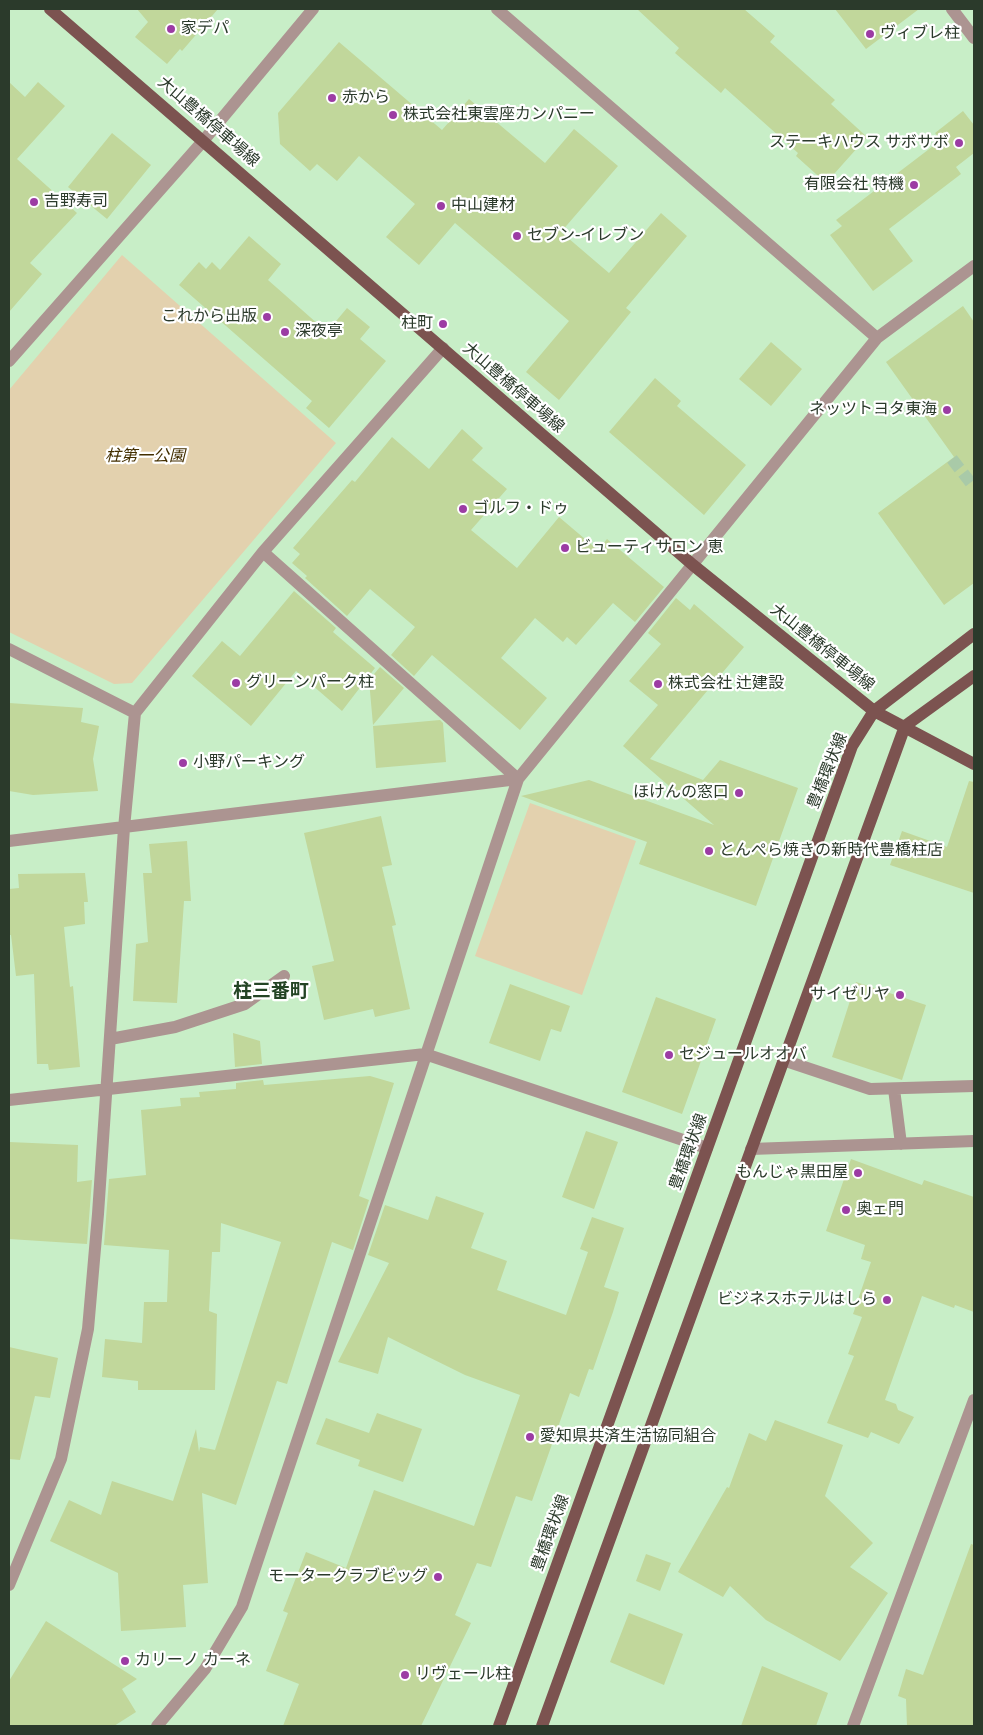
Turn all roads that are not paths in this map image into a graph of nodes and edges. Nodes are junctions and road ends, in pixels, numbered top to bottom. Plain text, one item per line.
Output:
1 (50, 9) edge
2 (313, 9) edge
3 (497, 9) edge
4 (952, 9) edge
5 (974, 38) edge
6 (204, 140) junction
7 (974, 266) edge
8 (877, 338) junction
9 (13, 346) edge
10 (443, 348) junction
11 (9, 361) edge
12 (263, 552) junction
13 (693, 564) junction
14 (974, 634) edge
15 (9, 649) edge
16 (974, 676) edge
17 (874, 711) junction
18 (135, 713) junction
19 (905, 726) junction
20 (974, 764) edge
21 (518, 779) junction
22 (124, 828) junction
23 (9, 841) edge
24 (284, 976) dead end
25 (110, 1039) junction
26 (425, 1054) junction
27 (783, 1060) junction
28 (974, 1086) edge
29 (107, 1088) junction
30 (894, 1089) junction
31 (9, 1100) edge
32 (974, 1141) edge
33 (901, 1144) junction
34 (707, 1148) junction
35 (751, 1149) junction
36 (974, 1400) edge
37 (9, 1585) edge
38 (157, 1726) edge
39 (499, 1726) edge
40 (542, 1726) edge
41 (853, 1726) edge

1 - 6 main road, 大山豊橋停車場線
2 - 6 street
3 - 8 street
4 - 5 street
6 - 9 street
6 - 10 main road, 大山豊橋停車場線
7 - 8 street
8 - 13 street
9 - 11 street
10 - 12 street
10 - 13 main road, 大山豊橋停車場線
12 - 18 street
12 - 21 street
13 - 17 main road, 大山豊橋停車場線
13 - 21 street
14 - 17 main road, 豊橋環状線
15 - 18 street
16 - 19 main road
17 - 19 main road, 大山豊橋停車場線
17 - 34 main road, 豊橋環状線
18 - 22 street
19 - 20 main road, 大山豊橋停車場線
19 - 27 main road
21 - 22 street
21 - 26 street
22 - 23 street
22 - 25 street
24 - 25 street
25 - 29 street
26 - 29 street
26 - 34 street
26 - 38 street
27 - 30 street
27 - 35 main road
28 - 30 street
29 - 31 street
29 - 37 street
30 - 33 street
32 - 33 street
33 - 35 street
34 - 39 main road, 豊橋環状線
35 - 40 main road
36 - 41 street

